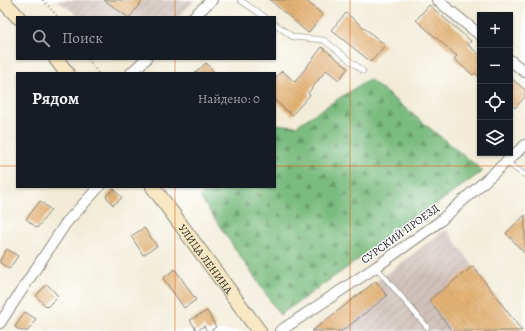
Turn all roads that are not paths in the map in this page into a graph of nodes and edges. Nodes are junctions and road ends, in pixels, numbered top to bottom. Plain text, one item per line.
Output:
1 (212, 0) edge
2 (240, 0) edge
3 (437, 0) edge
4 (2, 2) edge
5 (17, 16) edge
6 (194, 16) edge
7 (264, 16) edge
8 (276, 25) edge
9 (477, 33) edge
10 (57, 60) edge
11 (145, 60) edge
12 (513, 62) edge
13 (363, 71) dead end
14 (66, 72) edge
15 (132, 72) edge
16 (525, 72) edge
17 (525, 145) edge
18 (506, 162) junction
19 (525, 176) edge
20 (98, 188) edge
21 (154, 188) edge
22 (376, 267) junction
23 (0, 323) edge
24 (427, 327) dead end
25 (259, 331) edge
26 (280, 331) edge

1 - 6 street
2 - 7 lane
3 - 9 street
4 - 5 main road
8 - 13 lane
10 - 14 main road
11 - 15 street
12 - 16 street
17 - 18 street, СУРСКИЙ ПРОЕЗД
18 - 19 lane
18 - 22 street, СУРСКИЙ ПРОЕЗД
20 - 23 street
21 - 25 main road, УЛИЦА ЛЕНИНА
22 - 24 lane
22 - 26 street, СУРСКИЙ ПРОЕЗД

